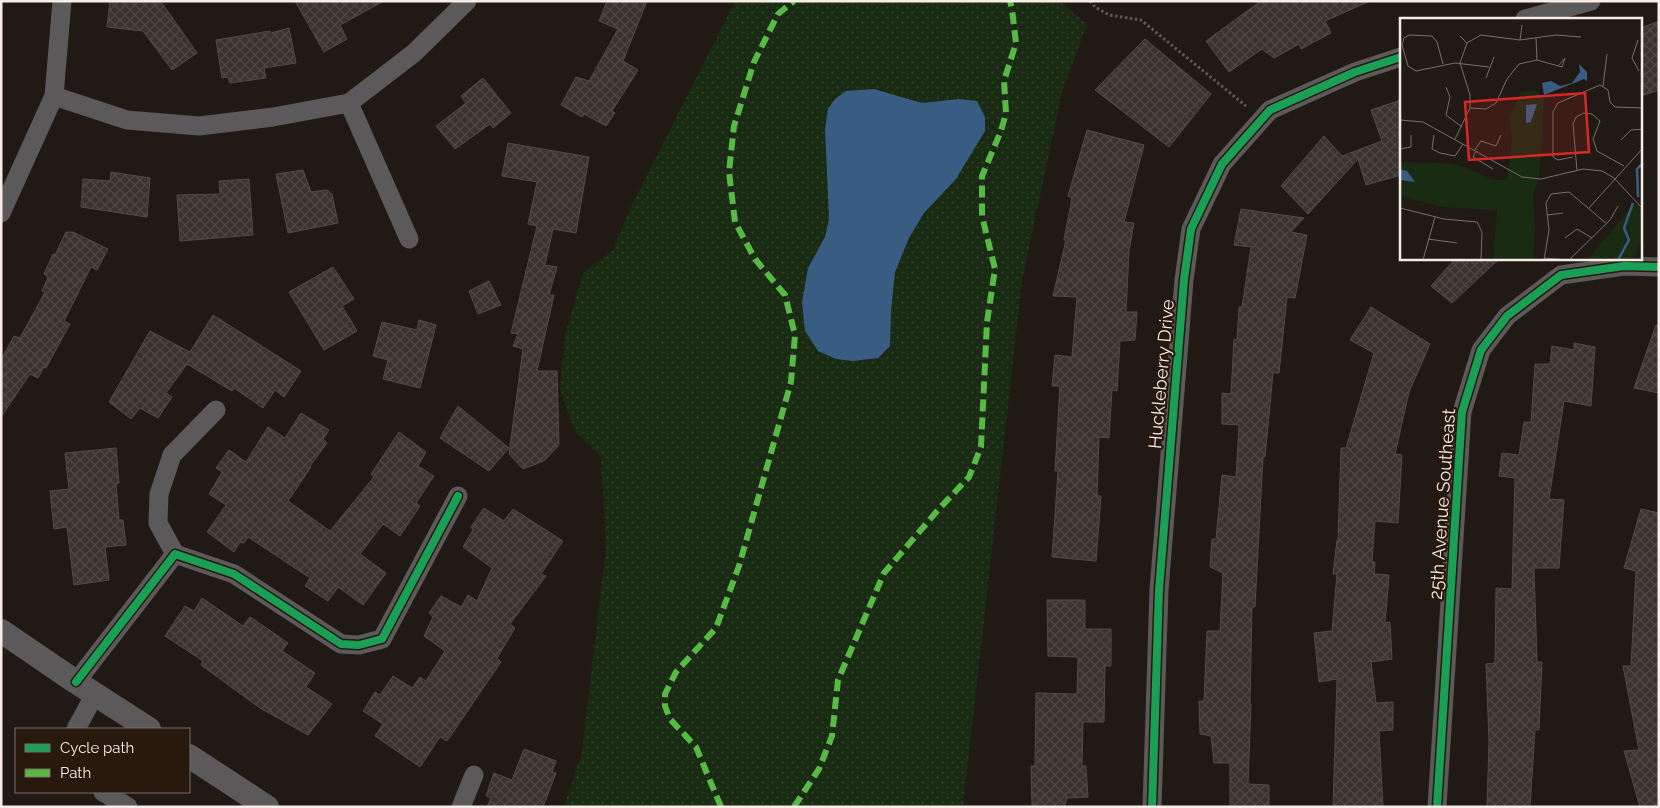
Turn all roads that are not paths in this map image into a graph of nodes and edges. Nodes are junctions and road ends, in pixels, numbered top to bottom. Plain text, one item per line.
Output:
1 (62, 1) edge
2 (467, 1) edge
3 (1592, 1) edge
4 (1529, 18) edge
5 (1400, 56) edge
6 (54, 96) junction
7 (350, 103) junction
8 (1, 213) edge
9 (409, 239) dead end
10 (1659, 267) edge
11 (216, 410) dead end
12 (458, 496) dead end
13 (175, 554) junction
14 (1, 631) edge
15 (85, 688) junction
16 (76, 728) edge
17 (146, 728) edge
18 (190, 757) edge
19 (474, 775) dead end
20 (106, 793) edge
21 (128, 807) edge
22 (267, 807) edge
23 (460, 807) edge
24 (1152, 807) edge
25 (1437, 807) edge

1 - 6 street
2 - 7 street
3 - 4 street
5 - 24 street, Huckleberry Drive
6 - 7 street
6 - 8 street
7 - 9 street
10 - 25 street, 25th Avenue Southeast
11 - 13 street
12 - 13 street
13 - 15 street
14 - 15 street
15 - 16 street
15 - 17 street
18 - 22 street
19 - 23 street
20 - 21 street

